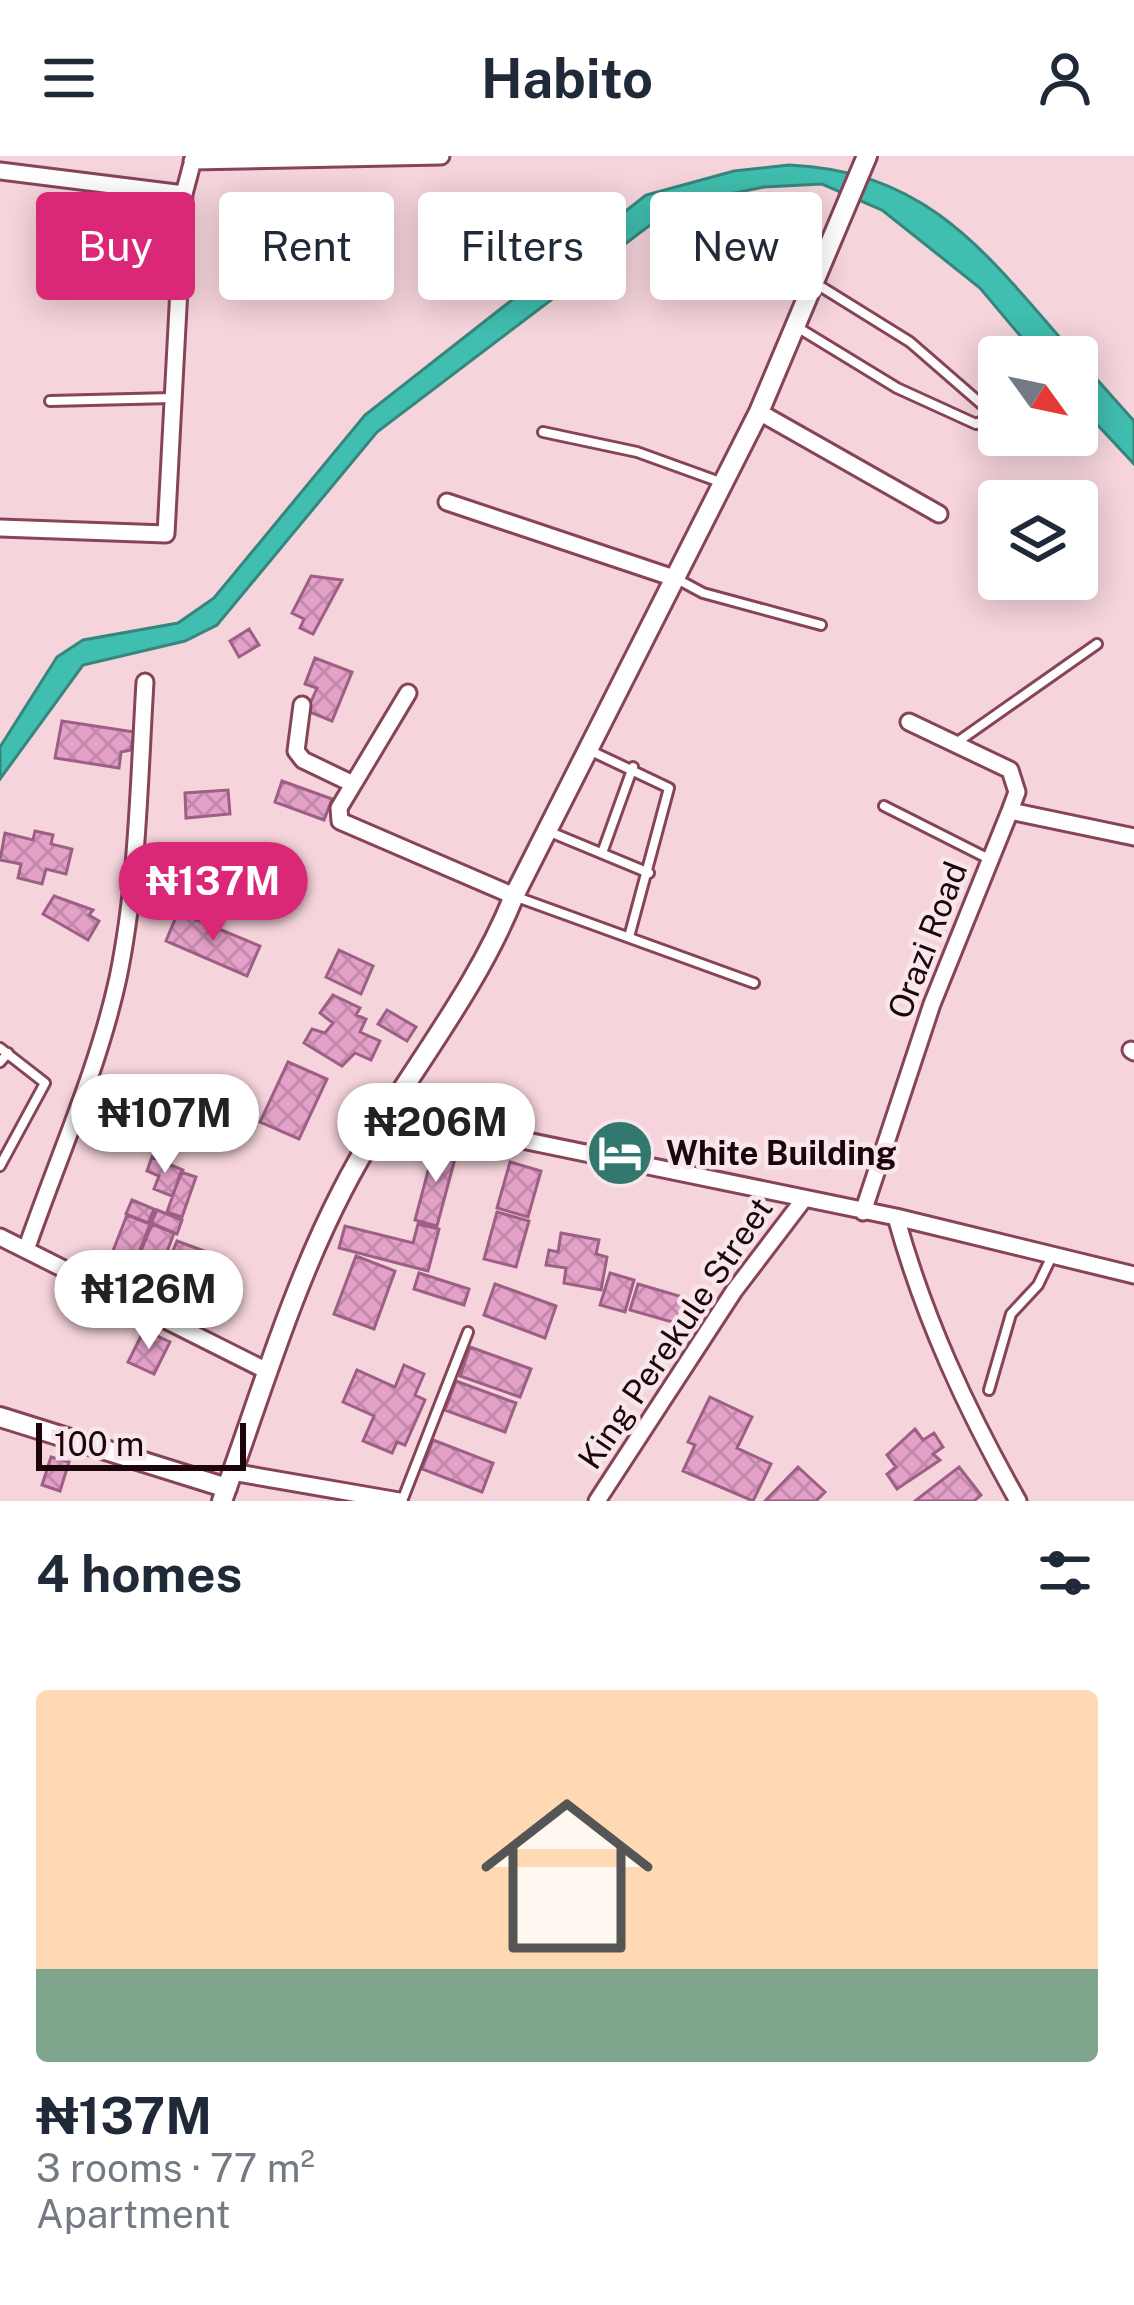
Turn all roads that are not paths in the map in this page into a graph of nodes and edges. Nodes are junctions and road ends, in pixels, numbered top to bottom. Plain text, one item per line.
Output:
1 (440, 156) edge
2 (193, 158) edge
3 (864, 163) edge
4 (0, 171) edge
5 (168, 192) edge
6 (184, 192) edge
7 (822, 263) edge
8 (822, 287) edge
9 (178, 300) edge
10 (806, 300) edge
11 (795, 326) junction
12 (173, 398) junction
13 (50, 401) dead end
14 (759, 412) junction
15 (543, 432) dead end
16 (722, 482) junction
17 (447, 502) dead end
18 (939, 514) dead end
19 (0, 528) edge
20 (677, 579) junction
21 (820, 625) dead end
22 (1097, 644) dead end
23 (145, 682) dead end
24 (408, 693) dead end
25 (302, 705) dead end
26 (909, 722) dead end
27 (955, 744) junction
28 (590, 750) junction
29 (633, 767) junction
30 (353, 784) junction
31 (884, 806) dead end
32 (1010, 811) junction
33 (547, 831) junction
34 (1134, 837) edge
35 (602, 854) junction
36 (991, 860) junction
37 (649, 873) junction
38 (514, 896) junction
39 (628, 938) junction
40 (754, 983) dead end
41 (4, 1051) edge
42 (0, 1062) edge
43 (392, 1112) junction
44 (0, 1166) edge
45 (804, 1199) junction
46 (863, 1212) junction
47 (896, 1217) junction
48 (0, 1237) edge
49 (26, 1250) junction
50 (1053, 1254) junction
51 (1132, 1271) edge
52 (468, 1332) dead end
53 (267, 1371) junction
54 (989, 1390) dead end
55 (0, 1417) edge
56 (227, 1487) edge
57 (400, 1501) edge
58 (597, 1501) edge
59 (1018, 1501) edge

1 - 2 street
2 - 6 street
3 - 7 street
4 - 5 street
8 - 11 lane
9 - 12 street
10 - 11 street
11 - 14 street
12 - 13 lane
12 - 19 street
14 - 16 street
14 - 18 street
15 - 16 lane
16 - 20 street
17 - 20 street
20 - 21 lane
20 - 28 street
22 - 27 lane
23 - 49 street
24 - 30 street
25 - 30 street
26 - 27 street
27 - 32 street
28 - 29 lane
28 - 33 street
29 - 35 lane
29 - 37 lane
30 - 38 street
31 - 36 lane
32 - 34 street
32 - 36 street, Orazi Road
33 - 35 lane
33 - 38 street
35 - 37 lane
36 - 46 street, Orazi Road
37 - 39 lane
38 - 39 lane
38 - 43 street
39 - 40 lane
41 - 42 lane
41 - 44 lane
43 - 45 street
43 - 53 street
45 - 46 street
45 - 58 street, King Perekule Street
46 - 47 street
47 - 50 street
47 - 59 street
48 - 49 street
49 - 53 street
50 - 51 street
50 - 54 lane
52 - 57 lane
53 - 56 street
55 - 56 street
56 - 57 street

